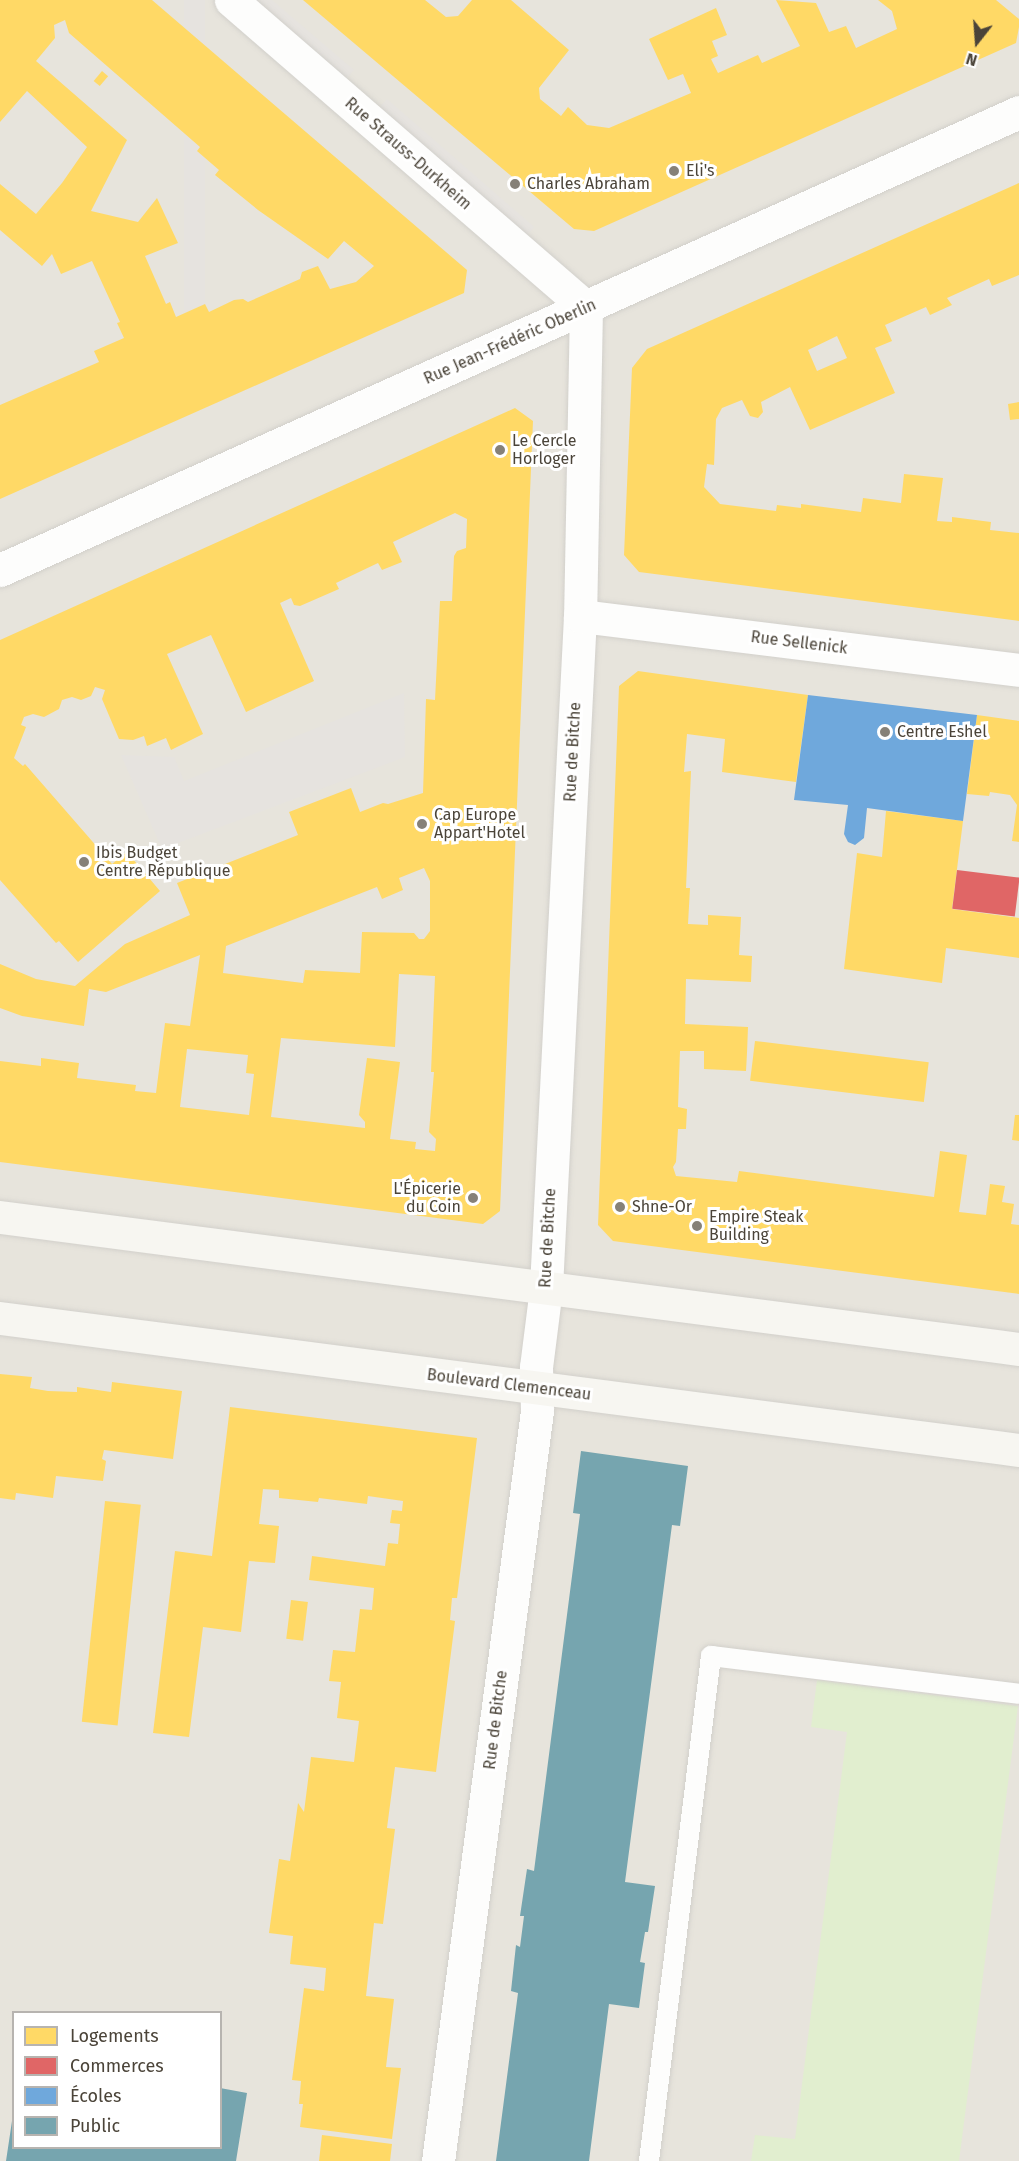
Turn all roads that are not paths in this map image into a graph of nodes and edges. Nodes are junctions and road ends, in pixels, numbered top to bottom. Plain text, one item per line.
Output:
1 (231, 0) edge
2 (1019, 112) edge
3 (586, 308) junction
4 (0, 570) edge
5 (580, 616) junction
6 (1019, 670) edge
7 (0, 1217) edge
8 (546, 1288) junction
9 (0, 1318) edge
10 (1019, 1349) edge
11 (536, 1388) junction
12 (1019, 1450) edge
13 (1019, 1694) edge
14 (438, 2161) edge
15 (649, 2161) edge

1 - 3 street, Rue Strauss-Durkheim
2 - 3 street, Rue Jean-Frédéric Oberlin
3 - 4 street, Rue Jean-Frédéric Oberlin
3 - 5 street, Rue de Bitche
5 - 6 street, Rue Sellenick
5 - 8 street, Rue de Bitche
7 - 8 street
8 - 10 street
8 - 11 street, Rue de Bitche
9 - 11 street, Boulevard Clemenceau
11 - 12 street, Boulevard Clemenceau
11 - 14 street, Rue de Bitche
13 - 15 lane

